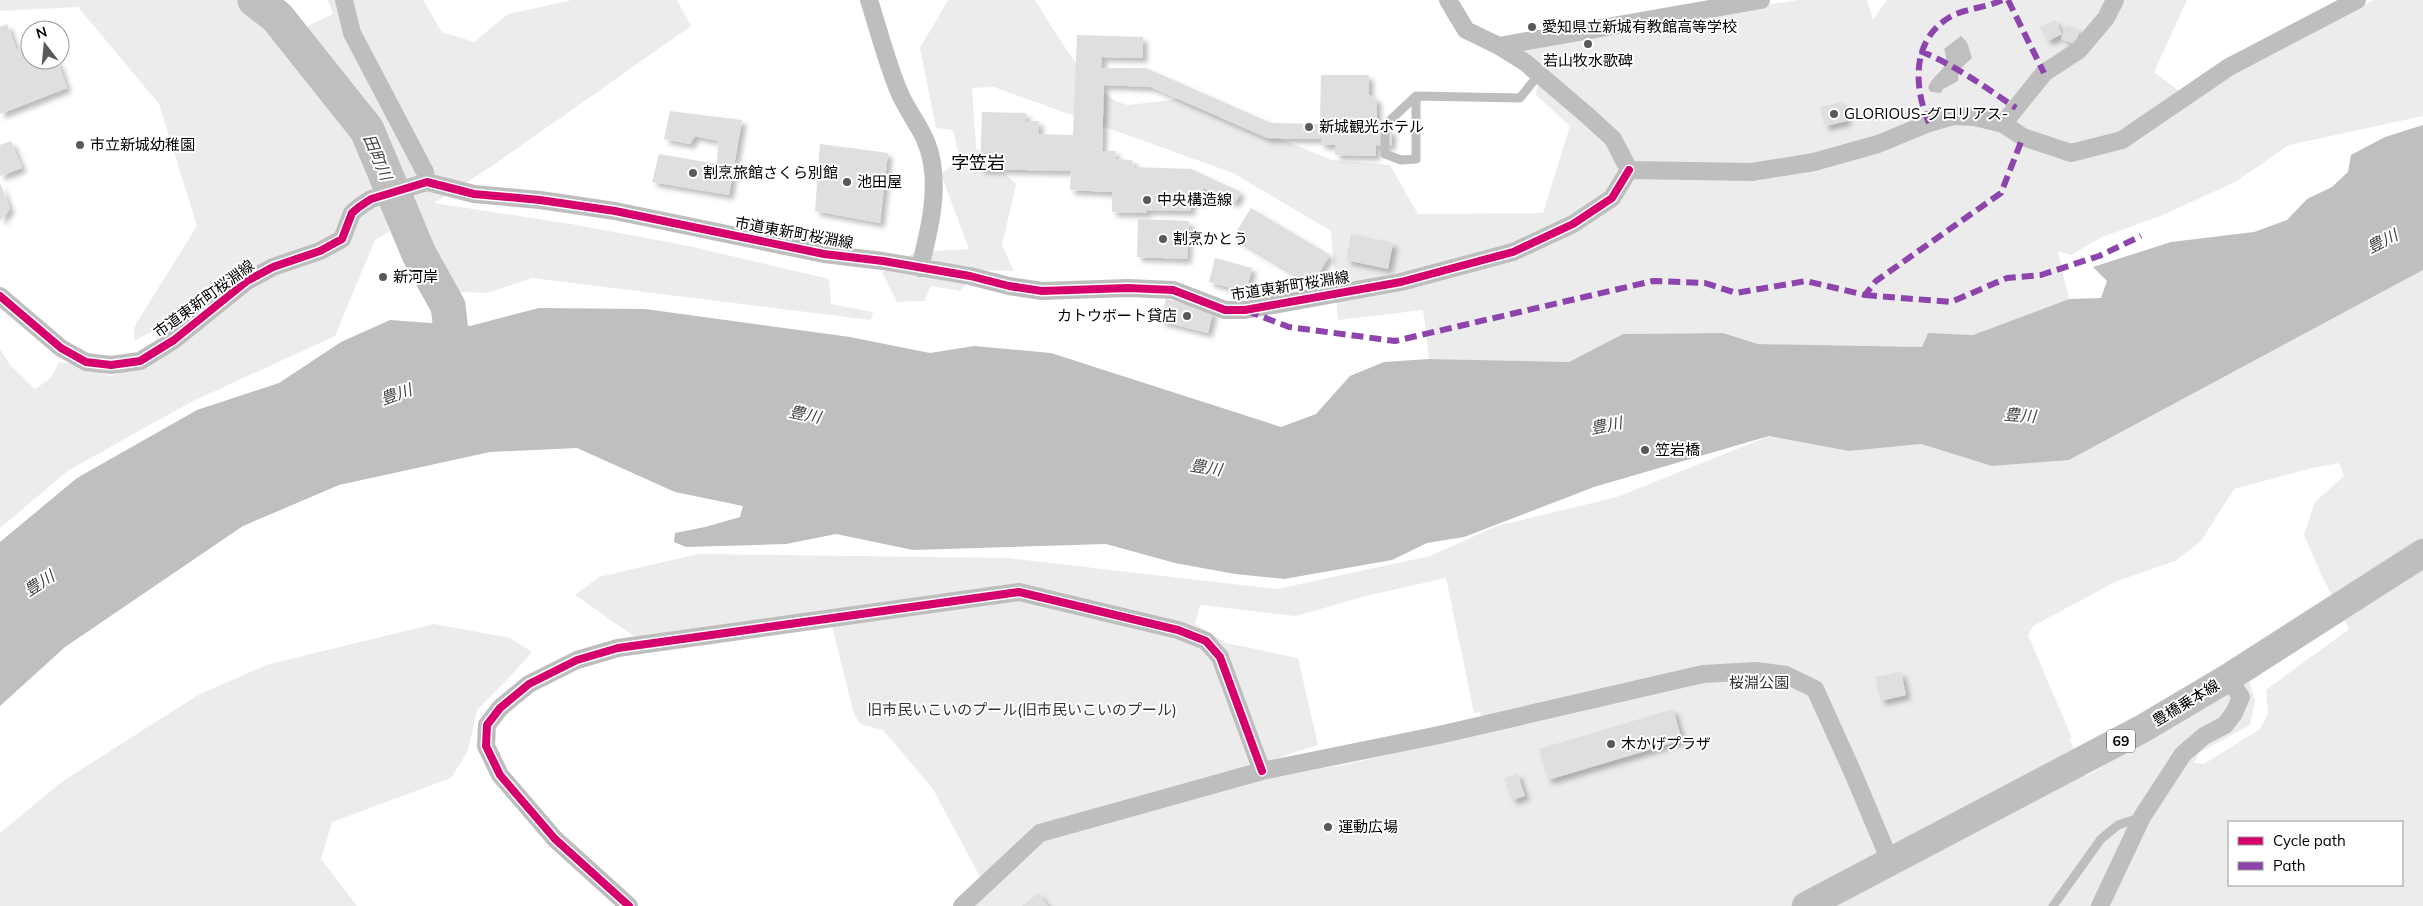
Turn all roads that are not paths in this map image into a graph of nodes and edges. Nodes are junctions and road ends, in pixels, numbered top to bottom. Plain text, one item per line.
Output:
1 (344, 0) edge
2 (869, 0) edge
3 (1448, 0) edge
4 (1761, 0) edge
5 (2115, 0) edge
6 (2357, 0) edge
7 (1499, 46) junction
8 (1539, 74) junction
9 (1416, 96) junction
10 (2003, 124) junction
11 (1629, 170) junction
12 (427, 182) junction
13 (920, 268) junction
14 (0, 296) edge
15 (2423, 553) edge
16 (2228, 678) junction
17 (1262, 770) junction
18 (2142, 817) junction
19 (1890, 862) junction
20 (629, 906) edge
21 (962, 906) edge
22 (1806, 906) edge
23 (2053, 906) edge
24 (2100, 906) edge

1 - 12 street
2 - 13 street
3 - 7 street
4 - 7 street
5 - 10 street
6 - 10 street
7 - 8 street
8 - 9 lane
8 - 11 street
9 - 9 lane
10 - 11 street
11 - 13 street, 市道東新町桜淵線
12 - 13 street, 市道東新町桜淵線
12 - 14 street, 市道東新町桜淵線
15 - 16 main road, 豊橋乗本線 / 69
16 - 18 street
16 - 19 main road, 豊橋乗本線 / 69
17 - 19 street
17 - 20 street
17 - 21 street
18 - 23 lane
18 - 24 street
19 - 22 main road, 豊橋乗本線 / 69

